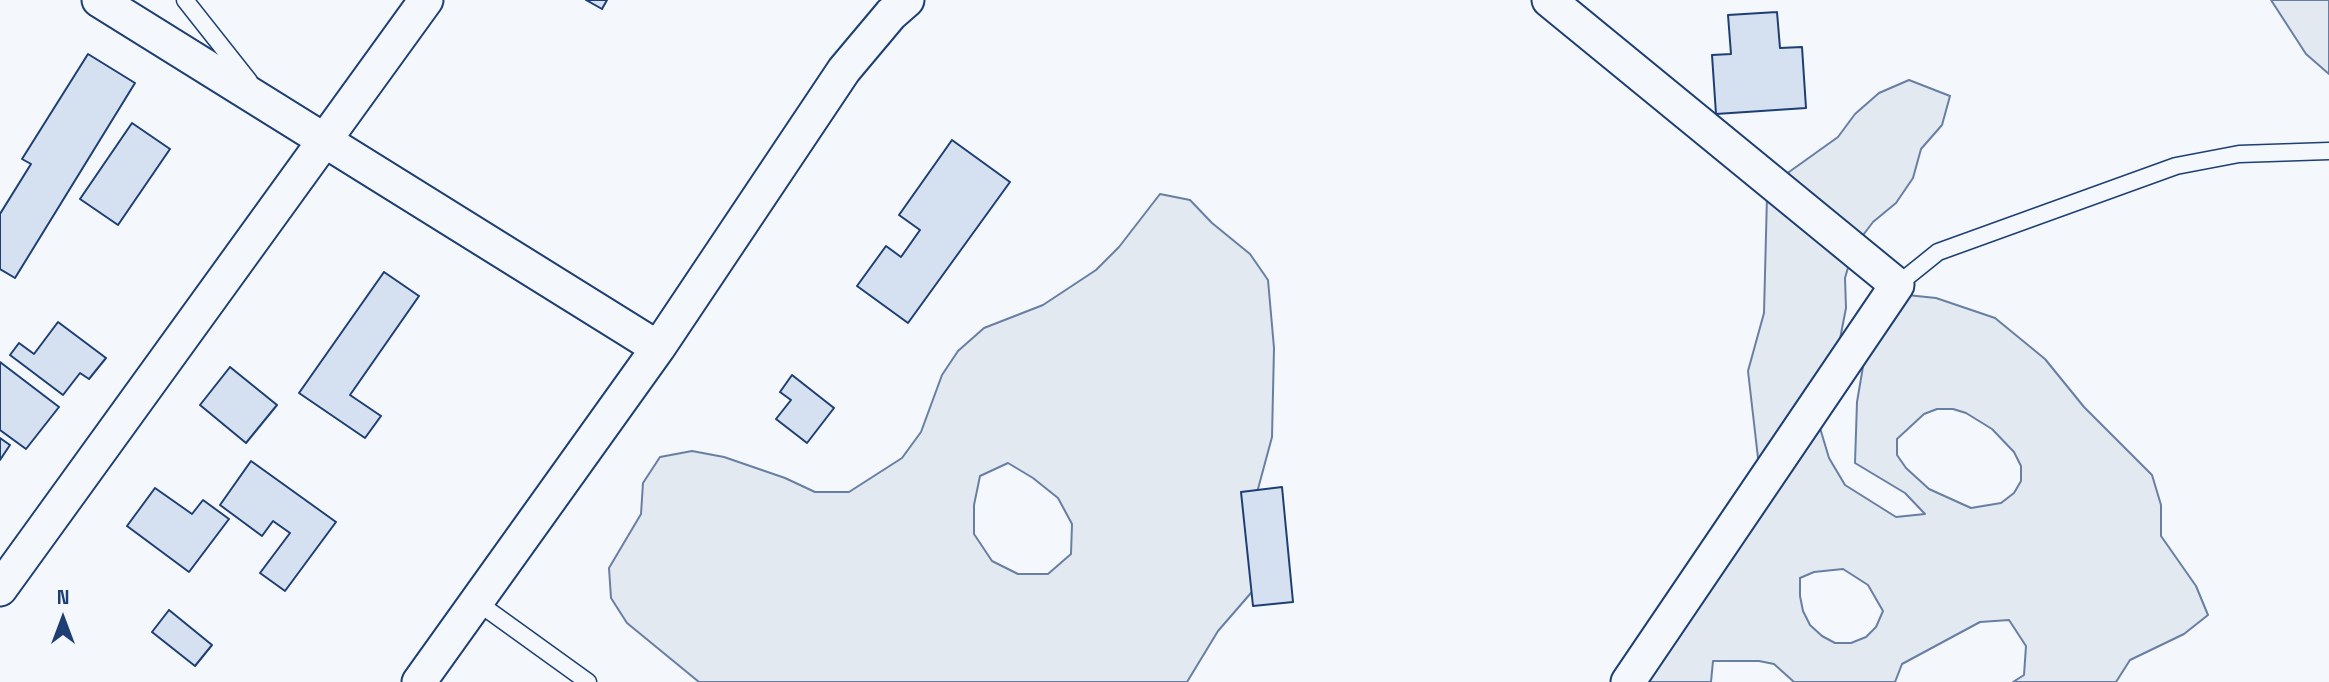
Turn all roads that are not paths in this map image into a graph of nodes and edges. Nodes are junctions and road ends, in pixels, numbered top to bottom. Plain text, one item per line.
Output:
1 (99, 0) edge
2 (185, 0) edge
3 (426, 0) edge
4 (907, 0) edge
5 (1549, 0) edge
6 (266, 102) junction
7 (324, 139) junction
8 (2329, 151) edge
9 (1897, 285) junction
10 (658, 348) junction
11 (0, 589) edge
12 (477, 602) junction
13 (419, 682) edge
14 (588, 682) edge
15 (1628, 682) edge

1 - 6 street
2 - 6 lane
3 - 7 street
4 - 10 street
5 - 9 street
6 - 7 street
7 - 10 street
7 - 11 street
8 - 9 lane
9 - 15 street
10 - 12 street
12 - 13 street
12 - 14 lane

